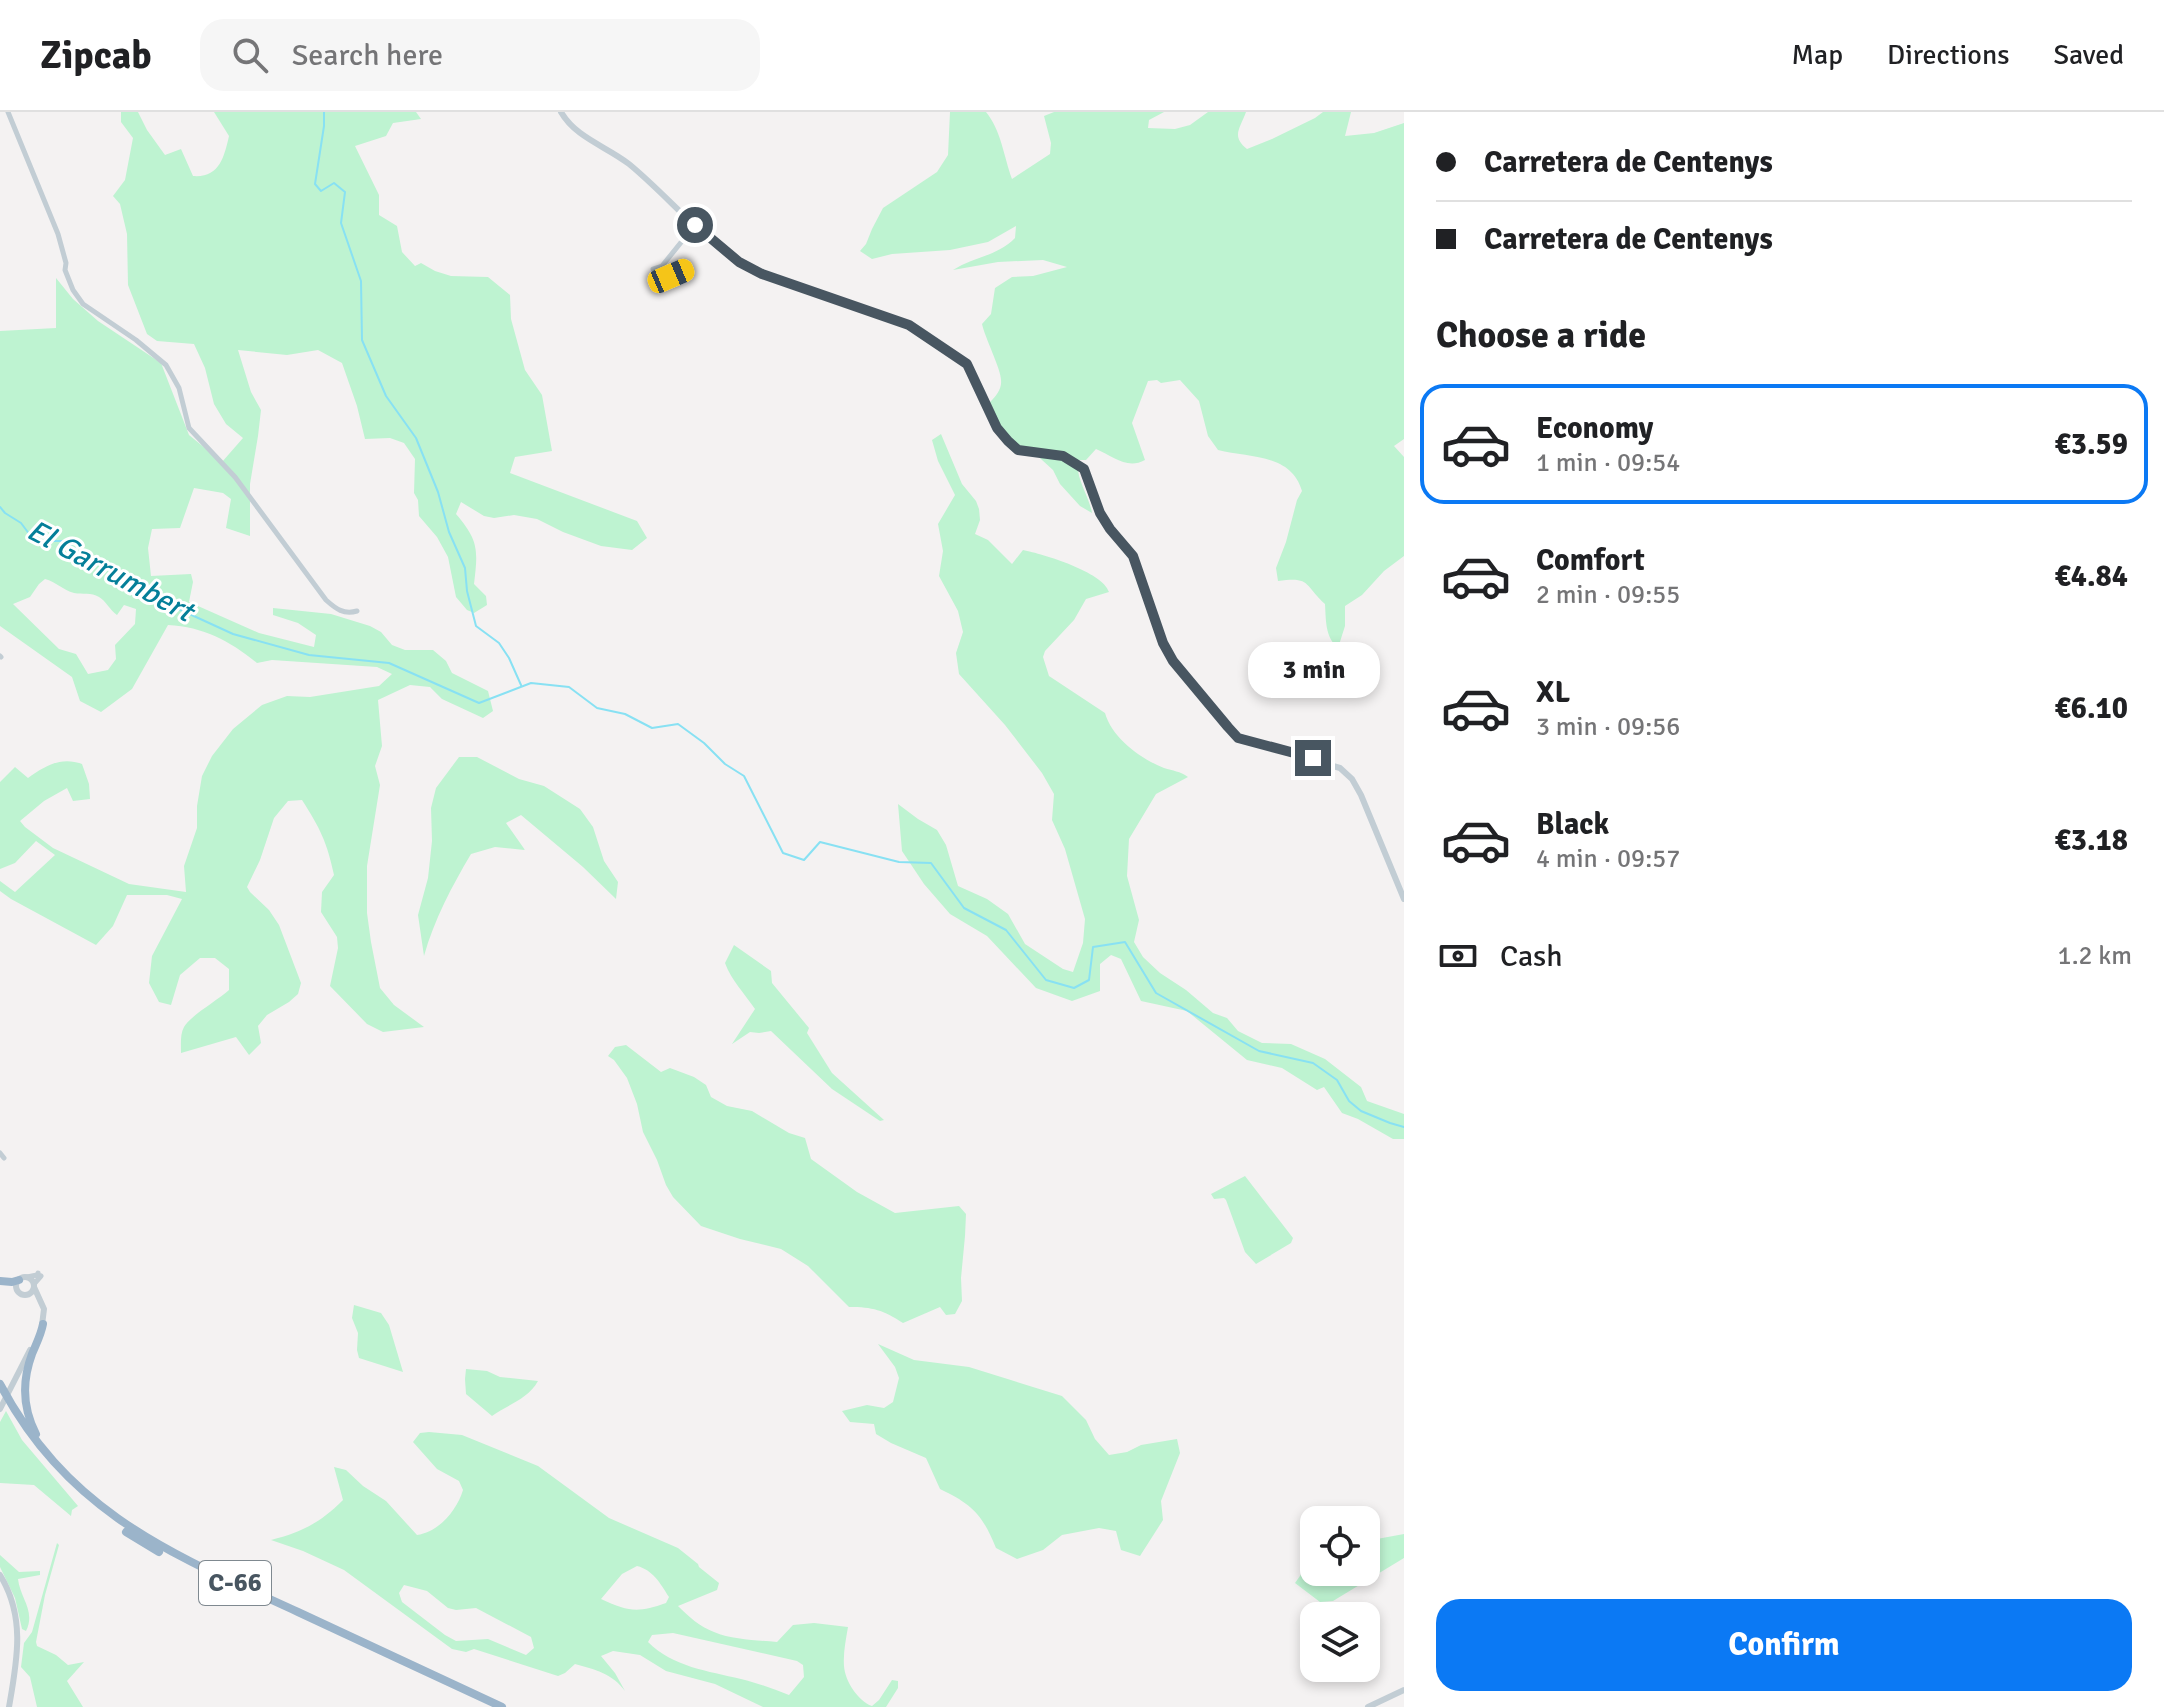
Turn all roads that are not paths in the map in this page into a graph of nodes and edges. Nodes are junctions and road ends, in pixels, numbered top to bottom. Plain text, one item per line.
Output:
1 (8, 112) edge
2 (561, 112) edge
3 (695, 225) junction
4 (662, 266) junction
5 (653, 269) dead end
6 (686, 269) dead end
7 (357, 611) dead end
8 (1404, 899) edge
9 (23, 1278) junction
10 (0, 1281) edge
11 (34, 1286) junction
12 (28, 1294) junction
13 (39, 1299) junction
14 (43, 1324) junction
15 (1, 1389) edge
16 (6, 1406) edge
17 (49, 1456) junction
18 (0, 1575) edge
19 (1404, 1690) edge
20 (9, 1707) edge
21 (489, 1707) edge
22 (502, 1707) edge
23 (1368, 1707) edge

1 - 7 street
2 - 3 street
3 - 4 street
3 - 8 street
4 - 5 street
4 - 6 street
9 - 10 highway
9 - 11 street
9 - 11 street
9 - 12 street
11 - 12 street
11 - 13 street
12 - 13 street
13 - 14 street
14 - 16 street
14 - 17 highway
15 - 16 highway, C-66
16 - 17 highway, C-66
16 - 21 highway, C-66
17 - 22 highway, C-66
18 - 20 street
19 - 23 street

